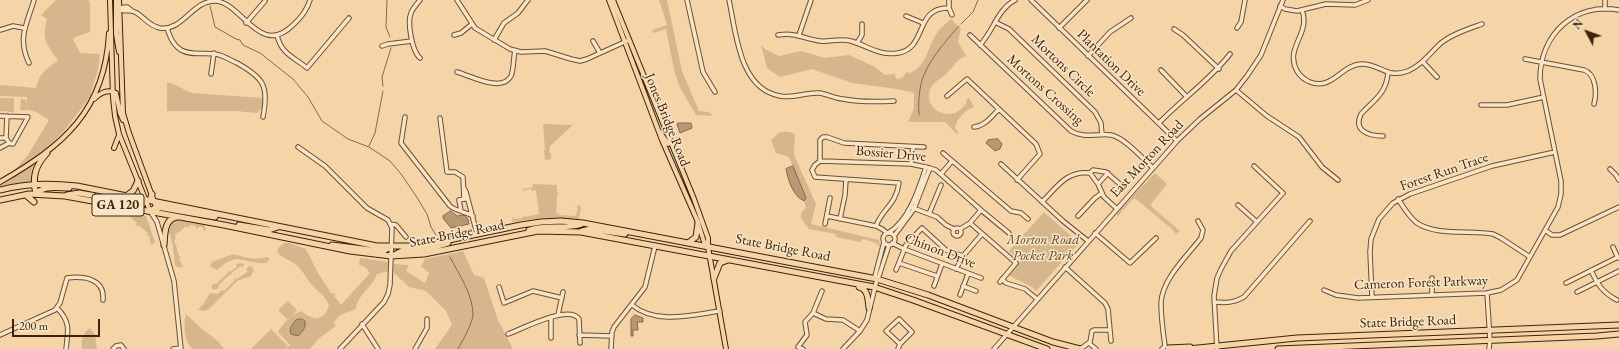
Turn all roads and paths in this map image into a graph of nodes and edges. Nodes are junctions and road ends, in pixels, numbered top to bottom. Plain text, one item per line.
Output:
1 (34, 0) edge
2 (110, 0) edge
3 (116, 0) edge
4 (119, 0) edge
5 (310, 0) edge
6 (420, 0) edge
7 (457, 0) edge
8 (528, 0) edge
9 (608, 0) edge
10 (613, 0) edge
11 (688, 0) edge
12 (729, 0) edge
13 (810, 0) edge
14 (949, 0) edge
15 (1015, 0) edge
16 (1031, 0) edge
17 (1087, 0) edge
18 (1245, 0) edge
19 (1282, 0) edge
20 (1368, 0) edge
21 (1605, 0) edge
22 (223, 1) edge
23 (265, 1) dead end
24 (1280, 6) junction
25 (110, 8) junction
26 (949, 8) junction
27 (120, 9) junction
28 (1605, 9) junction
29 (131, 10) junction
30 (1302, 10) junction
31 (1619, 10) edge
32 (952, 15) dead end
33 (906, 16) dead end
34 (350, 18) dead end
35 (1131, 18) dead end
36 (111, 21) junction
37 (995, 22) junction
38 (246, 23) junction
39 (923, 23) junction
40 (472, 24) junction
41 (862, 24) dead end
42 (1482, 24) dead end
43 (24, 28) junction
44 (167, 28) junction
45 (1059, 28) junction
46 (1236, 28) dead end
47 (1174, 29) dead end
48 (0, 30) edge
49 (277, 35) junction
50 (454, 35) dead end
51 (778, 35) dead end
52 (799, 35) junction
53 (970, 35) dead end
54 (494, 40) junction
55 (412, 41) junction
56 (593, 41) dead end
57 (627, 41) junction
58 (857, 43) junction
59 (980, 45) junction
60 (382, 46) dead end
61 (515, 51) junction
62 (600, 53) junction
63 (214, 54) junction
64 (1230, 54) dead end
65 (1088, 56) junction
66 (121, 58) junction
67 (420, 58) dead end
68 (1525, 59) dead end
69 (1423, 62) junction
70 (1541, 62) junction
71 (29, 63) dead end
72 (1218, 69) junction
73 (1162, 70) dead end
74 (457, 72) dead end
75 (1388, 73) junction
76 (211, 74) dead end
77 (1437, 77) dead end
78 (1236, 90) junction
79 (113, 91) junction
80 (715, 92) dead end
81 (947, 96) dead end
82 (1187, 97) junction
83 (1544, 97) junction
84 (894, 101) dead end
85 (92, 102) junction
86 (1594, 104) dead end
87 (1481, 105) dead end
88 (999, 109) junction
89 (0, 116) edge
90 (6, 116) junction
91 (263, 117) dead end
92 (406, 117) dead end
93 (440, 118) dead end
94 (1159, 123) junction
95 (126, 124) junction
96 (974, 127) dead end
97 (658, 130) junction
98 (119, 134) junction
99 (1102, 135) junction
100 (1383, 136) dead end
101 (0, 138) edge
102 (6, 138) junction
103 (1177, 141) junction
104 (9, 143) junction
105 (298, 147) dead end
106 (913, 147) junction
107 (924, 147) dead end
108 (0, 148) edge
109 (125, 149) junction
110 (1555, 152) junction
111 (47, 153) junction
112 (943, 153) dead end
113 (952, 160) junction
114 (820, 161) junction
115 (678, 164) junction
116 (911, 164) junction
117 (1001, 164) dead end
118 (673, 166) junction
119 (1254, 166) dead end
120 (928, 167) junction
121 (1153, 168) junction
122 (1610, 169) dead end
123 (1090, 173) junction
124 (1108, 173) junction
125 (941, 174) junction
126 (846, 179) junction
127 (1017, 180) junction
128 (1338, 180) dead end
129 (1619, 180) edge
130 (0, 181) edge
131 (138, 181) junction
132 (34, 184) junction
133 (1098, 184) junction
134 (941, 185) dead end
135 (1121, 185) dead end
136 (77, 186) junction
137 (690, 189) junction
138 (0, 190) edge
139 (36, 194) junction
140 (152, 194) joint
141 (1102, 194) junction
142 (25, 195) junction
143 (65, 196) junction
144 (126, 196) junction
145 (466, 198) junction
146 (830, 198) dead end
147 (1398, 199) junction
148 (0, 200) edge
149 (149, 201) junction
150 (34, 202) dead end
151 (1042, 202) junction
152 (1238, 205) dead end
153 (1619, 206) edge
154 (912, 208) junction
155 (1117, 209) junction
156 (157, 210) junction
157 (982, 210) junction
158 (461, 211) junction
159 (150, 212) junction
160 (929, 214) junction
161 (221, 215) junction
162 (179, 216) junction
163 (473, 216) junction
164 (827, 216) junction
165 (1078, 216) dead end
166 (840, 219) junction
167 (1028, 219) dead end
168 (1198, 221) dead end
169 (157, 222) junction
170 (1257, 222) junction
171 (1310, 222) dead end
172 (582, 223) junction
173 (698, 223) junction
174 (970, 223) junction
175 (390, 224) junction
176 (825, 224) dead end
177 (224, 225) junction
178 (876, 226) junction
179 (279, 227) junction
180 (954, 229) junction
181 (960, 229) junction
182 (1545, 230) junction
183 (581, 232) junction
184 (888, 233) junction
185 (1009, 233) dead end
186 (1095, 233) junction
187 (477, 234) junction
188 (641, 234) junction
189 (982, 234) junction
190 (513, 235) junction
191 (894, 236) junction
192 (406, 237) dead end
193 (458, 238) junction
194 (1156, 238) dead end
195 (1088, 241) junction
196 (884, 242) junction
197 (688, 243) junction
198 (891, 244) junction
199 (164, 245) junction
200 (321, 245) junction
201 (392, 245) junction
202 (655, 246) junction
203 (708, 247) junction
204 (1613, 247) dead end
205 (904, 250) junction
206 (702, 254) junction
207 (391, 256) junction
208 (710, 256) junction
209 (963, 256) junction
210 (1530, 257) junction
211 (1618, 258) edge
212 (730, 260) junction
213 (899, 263) junction
214 (942, 264) junction
215 (1065, 267) junction
216 (956, 269) junction
217 (896, 270) dead end
218 (1591, 270) junction
219 (1619, 271) edge
220 (72, 273) dead end
221 (968, 274) junction
222 (937, 276) junction
223 (73, 278) junction
224 (714, 278) junction
225 (981, 278) dead end
226 (1432, 278) dead end
227 (877, 279) junction
228 (835, 280) junction
229 (1596, 282) junction
230 (1566, 283) dead end
231 (934, 286) dead end
232 (963, 286) junction
233 (499, 287) dead end
234 (874, 287) junction
235 (1324, 290) dead end
236 (822, 291) dead end
237 (976, 291) dead end
238 (563, 292) dead end
239 (1488, 292) junction
240 (1578, 292) dead end
241 (960, 295) dead end
242 (1432, 295) junction
243 (1372, 297) junction
244 (562, 298) junction
245 (1037, 299) junction
246 (103, 300) dead end
247 (1617, 300) dead end
248 (1214, 302) junction
249 (632, 305) junction
250 (57, 308) junction
251 (870, 308) junction
252 (720, 311) junction
253 (813, 312) junction
254 (558, 315) junction
255 (551, 317) junction
256 (427, 319) dead end
257 (362, 324) junction
258 (1619, 325) edge
259 (1013, 327) junction
260 (1110, 330) junction
261 (860, 331) junction
262 (1489, 332) junction
263 (508, 334) dead end
264 (1006, 334) junction
265 (1619, 334) edge
266 (0, 335) edge
267 (580, 335) junction
268 (612, 336) junction
269 (551, 338) dead end
270 (1090, 342) junction
271 (1111, 342) dead end
272 (580, 343) dead end
273 (900, 344) junction
274 (1490, 344) edge
275 (181, 348) edge
276 (1041, 348) edge
277 (1165, 348) edge
278 (1199, 348) junction
279 (1217, 348) edge
280 (66, 349) edge
281 (113, 349) edge
282 (124, 349) edge
283 (173, 349) edge
284 (340, 349) edge
285 (378, 349) edge
286 (415, 349) edge
287 (611, 349) edge
288 (726, 349) edge
289 (803, 349) edge
290 (843, 349) edge
291 (898, 349) edge
292 (994, 349) edge
293 (1047, 349) edge
294 (1080, 349) edge
295 (1096, 349) edge
296 (1188, 349) edge
297 (1278, 349) edge

1 - 43 street
2 - 25 main road
3 - 27 main road
4 - 27 main road, GA 120
5 - 49 street
6 - 55 street
7 - 40 street
8 - 54 street
9 - 57 main road, Jones Bridge Road
10 - 57 main road, Jones Bridge Road
11 - 80 street
12 - 84 street
13 - 52 street
14 - 26 street
15 - 37 street
16 - 45 street, Plantation Drive
17 - 45 street
18 - 46 street
19 - 24 street, East Morton Road
20 - 30 street
21 - 28 street
22 - 38 street
22 - 44 street
23 - 38 street
24 - 30 street
24 - 78 street, East Morton Road
25 - 27 street
25 - 36 main road
26 - 32 street
26 - 39 street
27 - 29 street
27 - 29 street
27 - 66 main road, GA 120
27 - 66 main road
28 - 31 street, Cameron Forest Parkway
28 - 70 street, Cameron Forest Parkway
29 - 44 street
30 - 75 street
33 - 39 street
34 - 49 street
35 - 65 street
36 - 79 main road
36 - 85 main road
37 - 59 street
37 - 99 street, Mortons Circle
38 - 49 street
39 - 58 street
40 - 50 street
40 - 54 street
41 - 58 street
42 - 69 street
43 - 48 street
43 - 71 street
44 - 63 street
45 - 65 street, Plantation Drive
47 - 72 street
51 - 52 street
52 - 58 street
53 - 59 street, Mortons Crossing
54 - 61 street
55 - 60 street
55 - 67 street
56 - 62 street
57 - 62 street
57 - 97 main road, Jones Bridge Road
57 - 115 main road, Jones Bridge Road
59 - 99 street, Mortons Crossing
61 - 62 street
61 - 74 street
63 - 76 street
63 - 91 street
64 - 72 street
65 - 94 street, Plantation Drive
66 - 95 main road, GA 120
68 - 70 street
69 - 75 street
69 - 77 street
70 - 83 street, Cameron Forest Parkway
70 - 86 street
72 - 82 street
73 - 82 street
75 - 100 street
78 - 103 street, East Morton Road
78 - 128 street
79 - 85 main road
79 - 95 main road
79 - 98 main road
81 - 88 street
82 - 94 street
83 - 87 street
83 - 110 street, Cameron Forest Parkway
85 - 111 main road
88 - 96 street
88 - 127 street
89 - 90 street
90 - 102 street
90 - 104 street
92 - 158 street
93 - 145 street
94 - 103 street, Plantation Drive
95 - 140 main road, GA 120
97 - 115 main road
97 - 118 main road, Jones Bridge Road
98 - 109 main road
98 - 109 main road
99 - 121 street, Mortons Crossing
101 - 102 street
102 - 104 street
103 - 121 street, East Morton Road
104 - 108 street
105 - 175 street
106 - 107 street
106 - 114 street
106 - 116 street
109 - 131 main road
110 - 147 street, Forest Run Trace
110 - 182 street, Cameron Forest Parkway
111 - 130 main road
111 - 132 highway
112 - 113 street
113 - 125 street
113 - 167 street
114 - 116 street, Bossier Drive
114 - 126 street
115 - 137 main road, Jones Bridge Road
116 - 120 street, Bossier Drive
117 - 127 street
118 - 137 main road
118 - 173 main road, Jones Bridge Road
119 - 170 street
120 - 125 street, Bossier Drive
120 - 154 street
121 - 155 street, East Morton Road
122 - 129 street
123 - 124 street
123 - 133 street
123 - 151 street
124 - 133 street
124 - 135 street
125 - 157 street, Bossier Drive
126 - 166 street
126 - 178 street
127 - 151 street
131 - 144 highway
131 - 149 main road
132 - 136 highway, State Bridge Road
132 - 138 highway, State Bridge Road
132 - 139 highway
133 - 141 street
134 - 160 street
136 - 139 highway
136 - 144 highway, State Bridge Road
137 - 203 main road, Jones Bridge Road
139 - 142 highway, GA 120
139 - 143 highway, State Bridge Road / GA 120
140 - 149 highway
141 - 155 street
141 - 165 street
142 - 148 highway, GA 120
142 - 150 highway
143 - 149 highway
143 - 159 highway, State Bridge Road / GA 120
144 - 149 highway, State Bridge Road
145 - 158 street
145 - 163 street
146 - 164 street
147 - 210 street
147 - 243 street, Forest Run Trace
149 - 156 main road, GA 120
149 - 159 main road
149 - 161 highway, State Bridge Road
151 - 195 street
152 - 170 street
153 - 182 street
154 - 160 street
154 - 184 street
154 - 191 street
155 - 186 street, East Morton Road
156 - 159 highway, State Bridge Road / GA 120
156 - 161 highway
156 - 162 highway, State Bridge Road
156 - 169 street
157 - 174 street
157 - 185 street, Bossier Drive
158 - 163 street
159 - 169 street
160 - 180 street
161 - 179 highway, State Bridge Road
162 - 177 highway, State Bridge Road
162 - 199 highway
163 - 187 street
164 - 166 street
164 - 176 street
166 - 178 street
168 - 277 street
169 - 199 street
170 - 248 street
171 - 248 street
172 - 187 highway, State Bridge Road
172 - 188 highway, State Bridge Road
172 - 190 highway
173 - 197 highway
173 - 203 main road, Jones Bridge Road
174 - 181 street
174 - 189 street
175 - 192 street
175 - 201 street
177 - 179 highway
177 - 200 highway, State Bridge Road
178 - 184 street
179 - 201 highway, State Bridge Road
180 - 181 street
180 - 181 street
182 - 210 street, Cameron Forest Parkway
183 - 188 highway
183 - 190 highway, State Bridge Road
183 - 202 highway, State Bridge Road
184 - 191 street
184 - 196 street
186 - 194 street
186 - 195 street, East Morton Road
187 - 193 highway, State Bridge Road
188 - 197 highway, State Bridge Road
189 - 209 street
189 - 245 street
190 - 207 highway, State Bridge Road
191 - 198 street
193 - 201 highway, State Bridge Road
193 - 207 highway
195 - 215 street, East Morton Road
196 - 198 street
196 - 227 street
197 - 203 highway, State Bridge Road
198 - 205 street, Chinon Drive
198 - 227 street
199 - 275 street
200 - 201 highway
200 - 207 highway, State Bridge Road
201 - 207 street
202 - 206 highway, State Bridge Road
202 - 249 street
203 - 206 highway
203 - 208 main road, Jones Bridge Road
203 - 227 highway, State Bridge Road
204 - 211 street
205 - 209 street
205 - 213 street
205 - 214 street, Chinon Drive
206 - 208 highway, State Bridge Road
207 - 257 street
208 - 212 highway, State Bridge Road
208 - 224 main road, Jones Bridge Road
209 - 216 street
210 - 239 street, Cameron Forest Parkway
211 - 218 street
212 - 224 highway
212 - 228 highway, State Bridge Road
213 - 217 street
213 - 222 street
214 - 216 street, Chinon Drive
214 - 222 street
215 - 245 street, East Morton Road
215 - 260 street
216 - 221 street, Chinon Drive
218 - 229 street
218 - 230 street
219 - 229 street
220 - 223 street
221 - 225 street, Chinon Drive
221 - 232 street
222 - 231 street
223 - 246 street
223 - 250 street
224 - 252 main road, Jones Bridge Road
226 - 242 street
227 - 234 street
227 - 259 highway, State Bridge Road
228 - 234 highway, State Bridge Road
228 - 251 highway, State Bridge Road
229 - 240 street
229 - 247 street
232 - 237 street
232 - 241 street
233 - 244 street
234 - 251 street
234 - 264 highway, State Bridge Road
235 - 243 street, Cameron Forest Parkway
236 - 253 street
238 - 244 street
239 - 242 street, Cameron Forest Parkway
239 - 262 street
242 - 243 street, Cameron Forest Parkway
244 - 254 street
245 - 259 street, East Morton Road
248 - 279 street
249 - 252 street
249 - 268 street
250 - 266 street
250 - 280 street
251 - 261 street
252 - 288 main road, Jones Bridge Road
253 - 261 street
253 - 289 street
254 - 255 street
254 - 267 street
255 - 263 street
255 - 269 street
256 - 286 street
257 - 284 street
257 - 285 street
258 - 262 highway, State Bridge Road
259 - 264 street, East Morton Road
259 - 294 highway, State Bridge Road
260 - 270 street
260 - 271 street
261 - 290 street
262 - 274 street
262 - 279 highway, State Bridge Road
264 - 276 highway, State Bridge Road
264 - 292 street, East Morton Road
265 - 274 highway, State Bridge Road
267 - 268 street
267 - 272 street
268 - 287 street
270 - 294 street
270 - 295 street
273 - 273 street
273 - 291 street
274 - 297 highway, State Bridge Road
275 - 283 street
276 - 293 highway, State Bridge Road
277 - 278 highway, State Bridge Road
278 - 279 highway, State Bridge Road
278 - 296 highway, State Bridge Road
281 - 282 street

